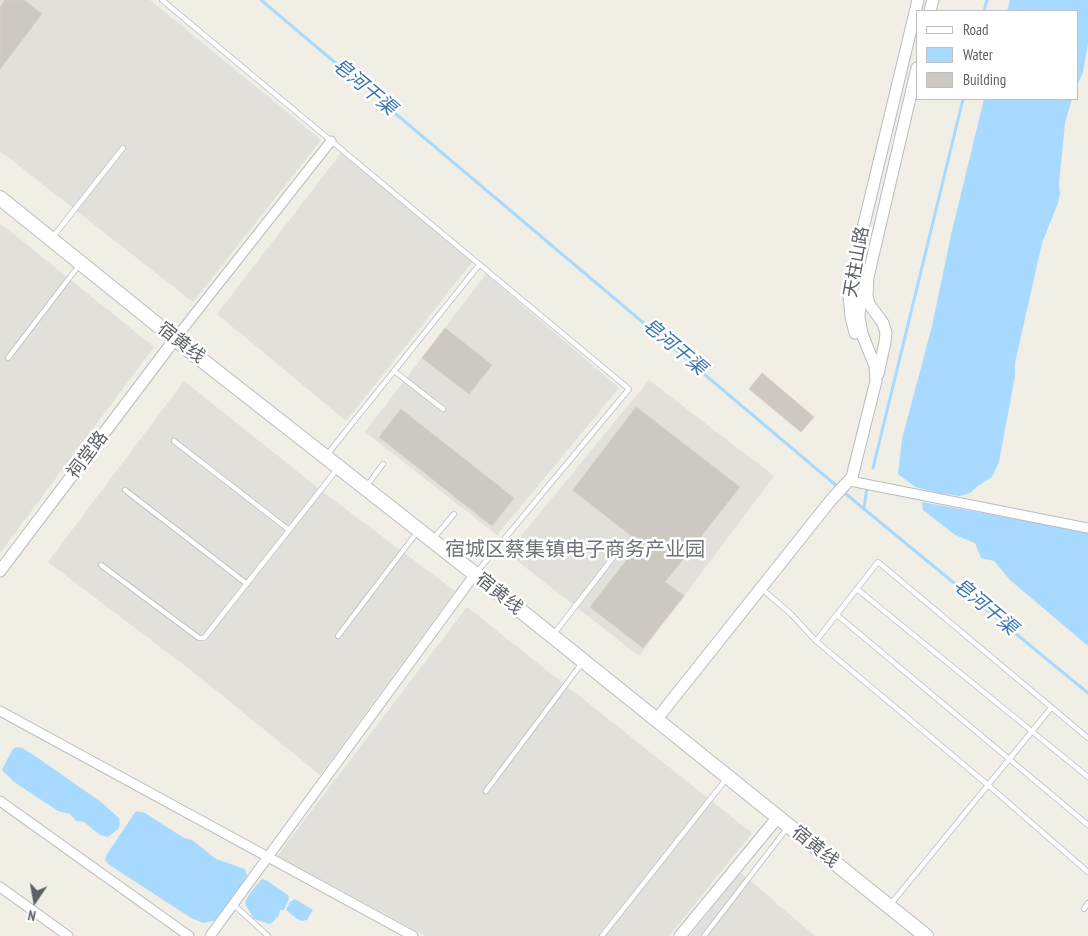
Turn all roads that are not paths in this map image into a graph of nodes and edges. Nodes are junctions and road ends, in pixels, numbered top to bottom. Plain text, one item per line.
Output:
1 (162, 0) edge
2 (918, 0) edge
3 (916, 72) edge
4 (331, 141) junction
5 (123, 148) dead end
6 (0, 198) edge
7 (51, 239) junction
8 (81, 263) junction
9 (479, 265) junction
10 (868, 277) junction
11 (175, 339) junction
12 (8, 358) dead end
13 (394, 371) junction
14 (876, 381) junction
15 (443, 409) dead end
16 (174, 441) dead end
17 (326, 457) junction
18 (384, 464) dead end
19 (338, 467) junction
20 (848, 482) junction
21 (365, 488) junction
22 (125, 490) dead end
23 (454, 514) dead end
24 (1088, 528) edge
25 (289, 530) junction
26 (418, 530) junction
27 (432, 540) junction
28 (622, 546) dead end
29 (101, 565) dead end
30 (0, 570) edge
31 (475, 574) junction
32 (247, 584) junction
33 (761, 588) junction
34 (857, 589) junction
35 (837, 614) junction
36 (338, 636) dead end
37 (552, 636) junction
38 (816, 641) junction
39 (583, 662) junction
40 (1051, 708) junction
41 (0, 711) edge
42 (656, 720) junction
43 (1032, 731) junction
44 (1088, 738) edge
45 (1009, 759) junction
46 (727, 777) junction
47 (1088, 777) edge
48 (988, 785) junction
49 (486, 791) dead end
50 (0, 801) edge
51 (783, 821) junction
52 (1088, 825) edge
53 (267, 857) junction
54 (1088, 872) edge
55 (0, 887) edge
56 (1088, 903) edge
57 (233, 904) junction
58 (889, 906) junction
59 (1084, 909) dead end
60 (68, 936) edge
61 (189, 936) edge
62 (210, 936) edge
63 (268, 936) edge
64 (413, 936) edge
65 (602, 936) edge
66 (680, 936) edge
67 (704, 936) edge
68 (926, 936) edge

1 - 4 lane
2 - 14 street, 天柱山路
3 - 10 street, 天柱山路
4 - 9 lane
4 - 11 street
5 - 7 lane
6 - 7 main road, 宿黄线
7 - 8 main road, 宿黄线
8 - 11 main road, 宿黄线
8 - 12 lane
9 - 13 lane
9 - 31 lane
10 - 14 street
10 - 14 street, 天柱山路
11 - 17 main road, 宿黄线
11 - 30 street, 祠堂路
13 - 15 lane
13 - 17 lane
14 - 20 street
16 - 25 lane
17 - 19 main road, 宿黄线
18 - 21 lane
19 - 21 main road, 宿黄线
19 - 25 lane
20 - 24 street
20 - 33 street
21 - 26 main road, 宿黄线
22 - 32 lane
23 - 27 lane
25 - 32 lane
26 - 27 main road, 宿黄线
26 - 36 lane
27 - 31 main road, 宿黄线
28 - 37 lane
29 - 32 lane
31 - 37 main road, 宿黄线
31 - 53 street
33 - 38 lane
33 - 42 street
34 - 35 lane
34 - 40 lane
34 - 43 lane
35 - 38 lane
35 - 45 lane
37 - 39 main road, 宿黄线
38 - 48 lane
39 - 42 main road, 宿黄线
39 - 49 lane
40 - 43 lane
40 - 44 lane
41 - 53 street
42 - 46 main road, 宿黄线
43 - 45 lane
43 - 47 lane
45 - 48 lane
45 - 52 lane
46 - 51 main road, 宿黄线
46 - 65 lane
48 - 54 lane
48 - 58 lane
50 - 61 street
51 - 58 main road, 宿黄线
51 - 66 street
51 - 67 lane
53 - 57 street
53 - 64 street
55 - 60 street
56 - 59 lane
57 - 62 street
57 - 63 lane
58 - 68 main road, 宿黄线

